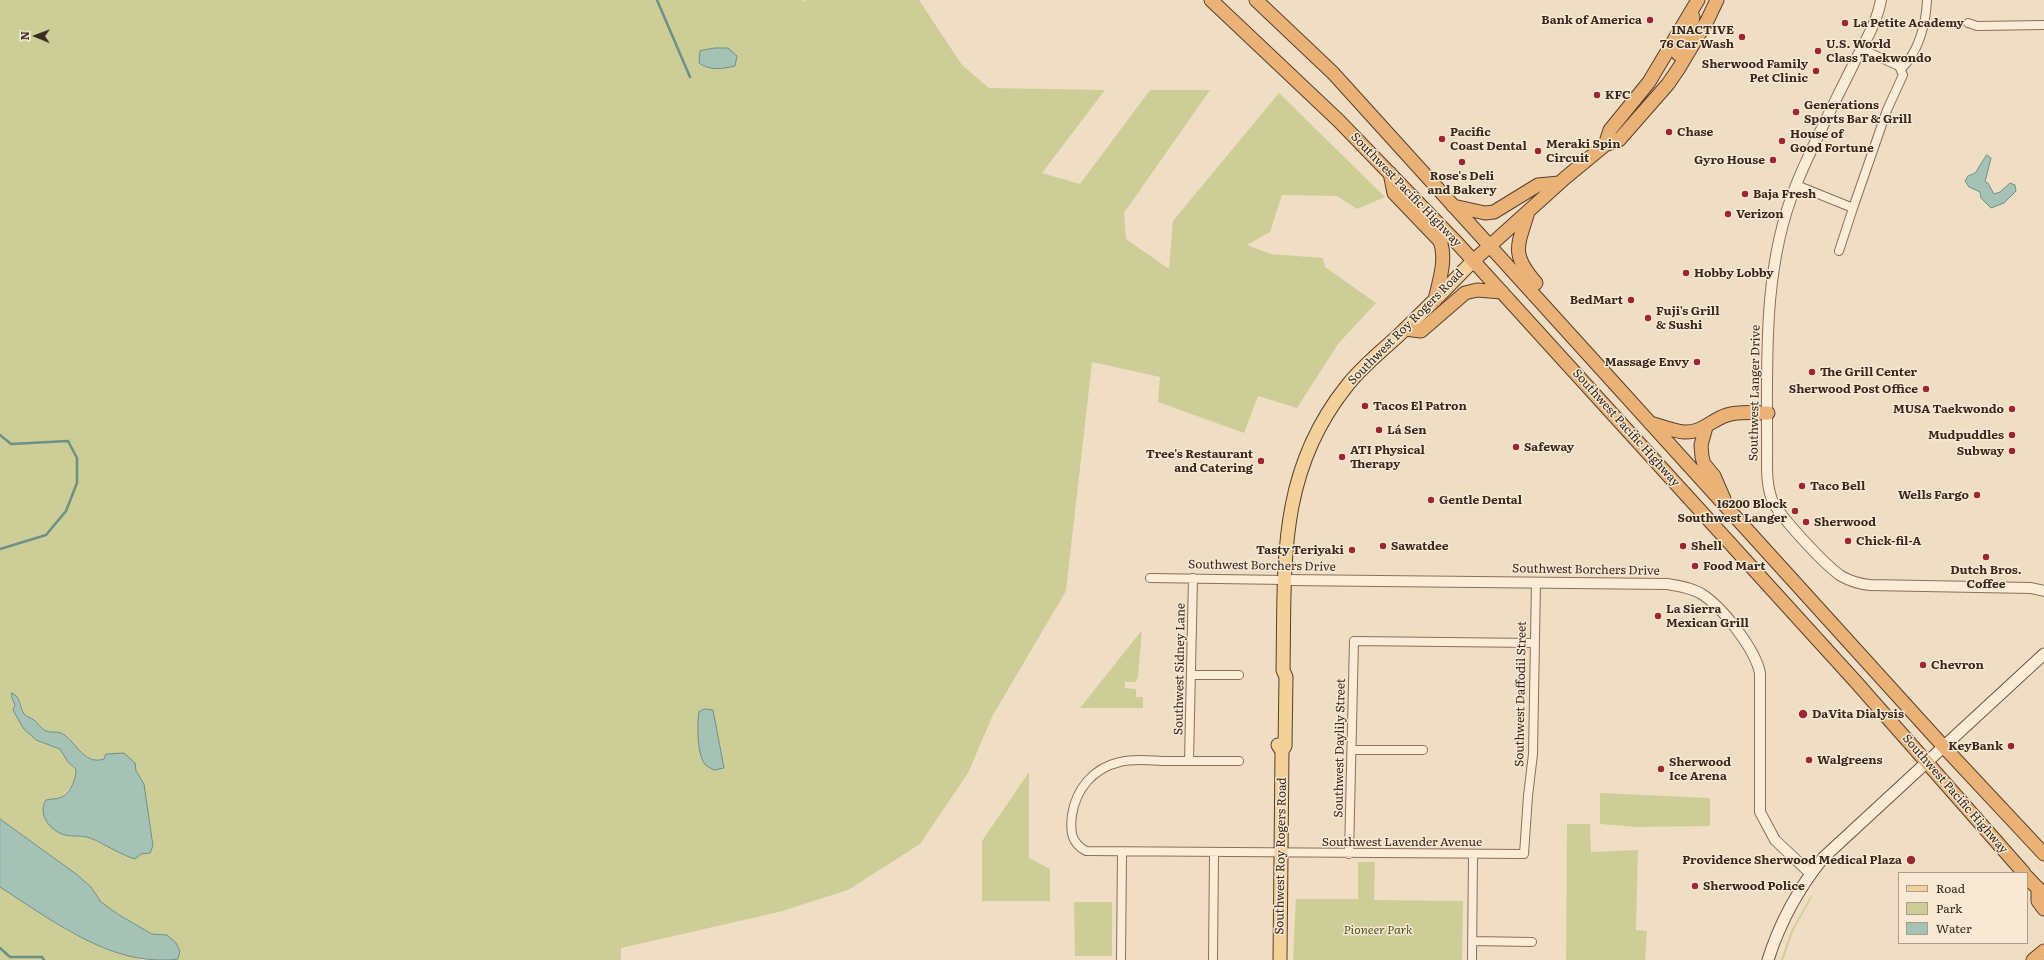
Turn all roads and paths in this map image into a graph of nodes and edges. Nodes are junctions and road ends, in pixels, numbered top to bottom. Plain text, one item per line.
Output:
1 (1211, 0) edge
2 (1256, 0) edge
3 (1717, 0) edge
4 (1881, 0) edge
5 (1927, 0) edge
6 (1696, 4) edge
7 (1968, 24) dead end
8 (2044, 25) edge
9 (1861, 49) junction
10 (1901, 68) junction
11 (1672, 78) junction
12 (1604, 146) junction
13 (1390, 172) junction
14 (1559, 182) junction
15 (1796, 185) junction
16 (1453, 206) junction
17 (1853, 208) junction
18 (1528, 211) junction
19 (1491, 245) junction
20 (1839, 251) dead end
21 (1473, 261) junction
22 (1502, 292) junction
23 (1435, 300) junction
24 (1406, 329) junction
25 (1577, 341) junction
26 (1768, 413) junction
27 (1650, 423) junction
28 (1706, 427) junction
29 (1727, 507) junction
30 (1150, 578) dead end
31 (1193, 578) junction
32 (1285, 580) junction
33 (1536, 582) junction
34 (2044, 591) edge
35 (1534, 643) junction
36 (2044, 654) edge
37 (1192, 675) junction
38 (1239, 675) dead end
39 (1944, 747) junction
40 (1352, 750) junction
41 (1423, 750) dead end
42 (1189, 761) junction
43 (1239, 761) dead end
44 (1928, 762) junction
45 (1122, 852) junction
46 (1214, 854) junction
47 (1280, 854) junction
48 (1349, 854) junction
49 (1473, 854) junction
50 (1524, 854) joint
51 (2044, 854) edge
52 (2023, 872) edge
53 (1810, 873) junction
54 (2028, 877) edge
55 (2041, 892) edge
56 (2044, 909) edge
57 (1472, 941) junction
58 (1532, 942) dead end
59 (2044, 951) edge
60 (1121, 960) edge
61 (1213, 960) edge
62 (1280, 960) edge
63 (1472, 960) edge
64 (1768, 960) edge
65 (2033, 960) edge

1 - 13 highway, Southwest Pacific Highway
2 - 16 highway, Southwest Pacific Highway
3 - 11 highway
4 - 9 street, Southwest Langer Drive
5 - 10 street
6 - 11 highway
6 - 12 highway
7 - 8 street
9 - 10 street
9 - 15 street, Southwest Langer Drive
10 - 17 street
11 - 12 highway
12 - 14 highway
13 - 21 highway, Southwest Pacific Highway
13 - 23 highway
14 - 16 highway
14 - 18 highway
15 - 17 street
15 - 26 street, Southwest Langer Drive
16 - 19 highway, Southwest Pacific Highway
17 - 20 street
18 - 19 highway
18 - 25 highway
19 - 21 highway
19 - 25 highway, Southwest Pacific Highway
21 - 22 highway, Southwest Pacific Highway
21 - 23 main road, Southwest Roy Rogers Road
22 - 24 highway
22 - 44 highway, Southwest Pacific Highway
23 - 24 main road, Southwest Roy Rogers Road
24 - 32 main road, Southwest Roy Rogers Road
25 - 27 highway, Southwest Pacific Highway
26 - 28 highway
26 - 34 street, Southwest Langer Drive
27 - 28 highway
27 - 29 highway, Southwest Pacific Highway
28 - 29 highway
29 - 39 highway, Southwest Pacific Highway
30 - 31 street, Southwest Borchers Drive
31 - 32 street, Southwest Borchers Drive
31 - 37 street, Southwest Sidney Lane
32 - 33 street, Southwest Borchers Drive
32 - 47 main road, Southwest Roy Rogers Road
33 - 35 street, Southwest Daffodil Street
33 - 53 street, Southwest Borchers Drive
35 - 40 street, Southwest Daylily Street
35 - 50 street, Southwest Daffodil Street
36 - 39 main road
37 - 38 street
37 - 42 street, Southwest Sidney Lane
39 - 44 main road
39 - 51 highway, Southwest Pacific Highway
40 - 41 street
40 - 48 street, Southwest Daylily Street
42 - 43 street, Southwest Lavender Avenue
42 - 45 street, Southwest Lavender Avenue
44 - 52 highway, Southwest Pacific Highway
44 - 53 main road
45 - 46 street, Southwest Lavender Avenue
45 - 60 street
46 - 47 street, Southwest Lavender Avenue
46 - 61 street
47 - 48 street, Southwest Lavender Avenue
47 - 62 main road, Southwest Roy Rogers Road
48 - 49 street, Southwest Lavender Avenue
49 - 50 street, Southwest Lavender Avenue
49 - 57 street
53 - 64 main road
54 - 55 highway
55 - 56 highway
57 - 58 street
57 - 63 street
59 - 65 highway

